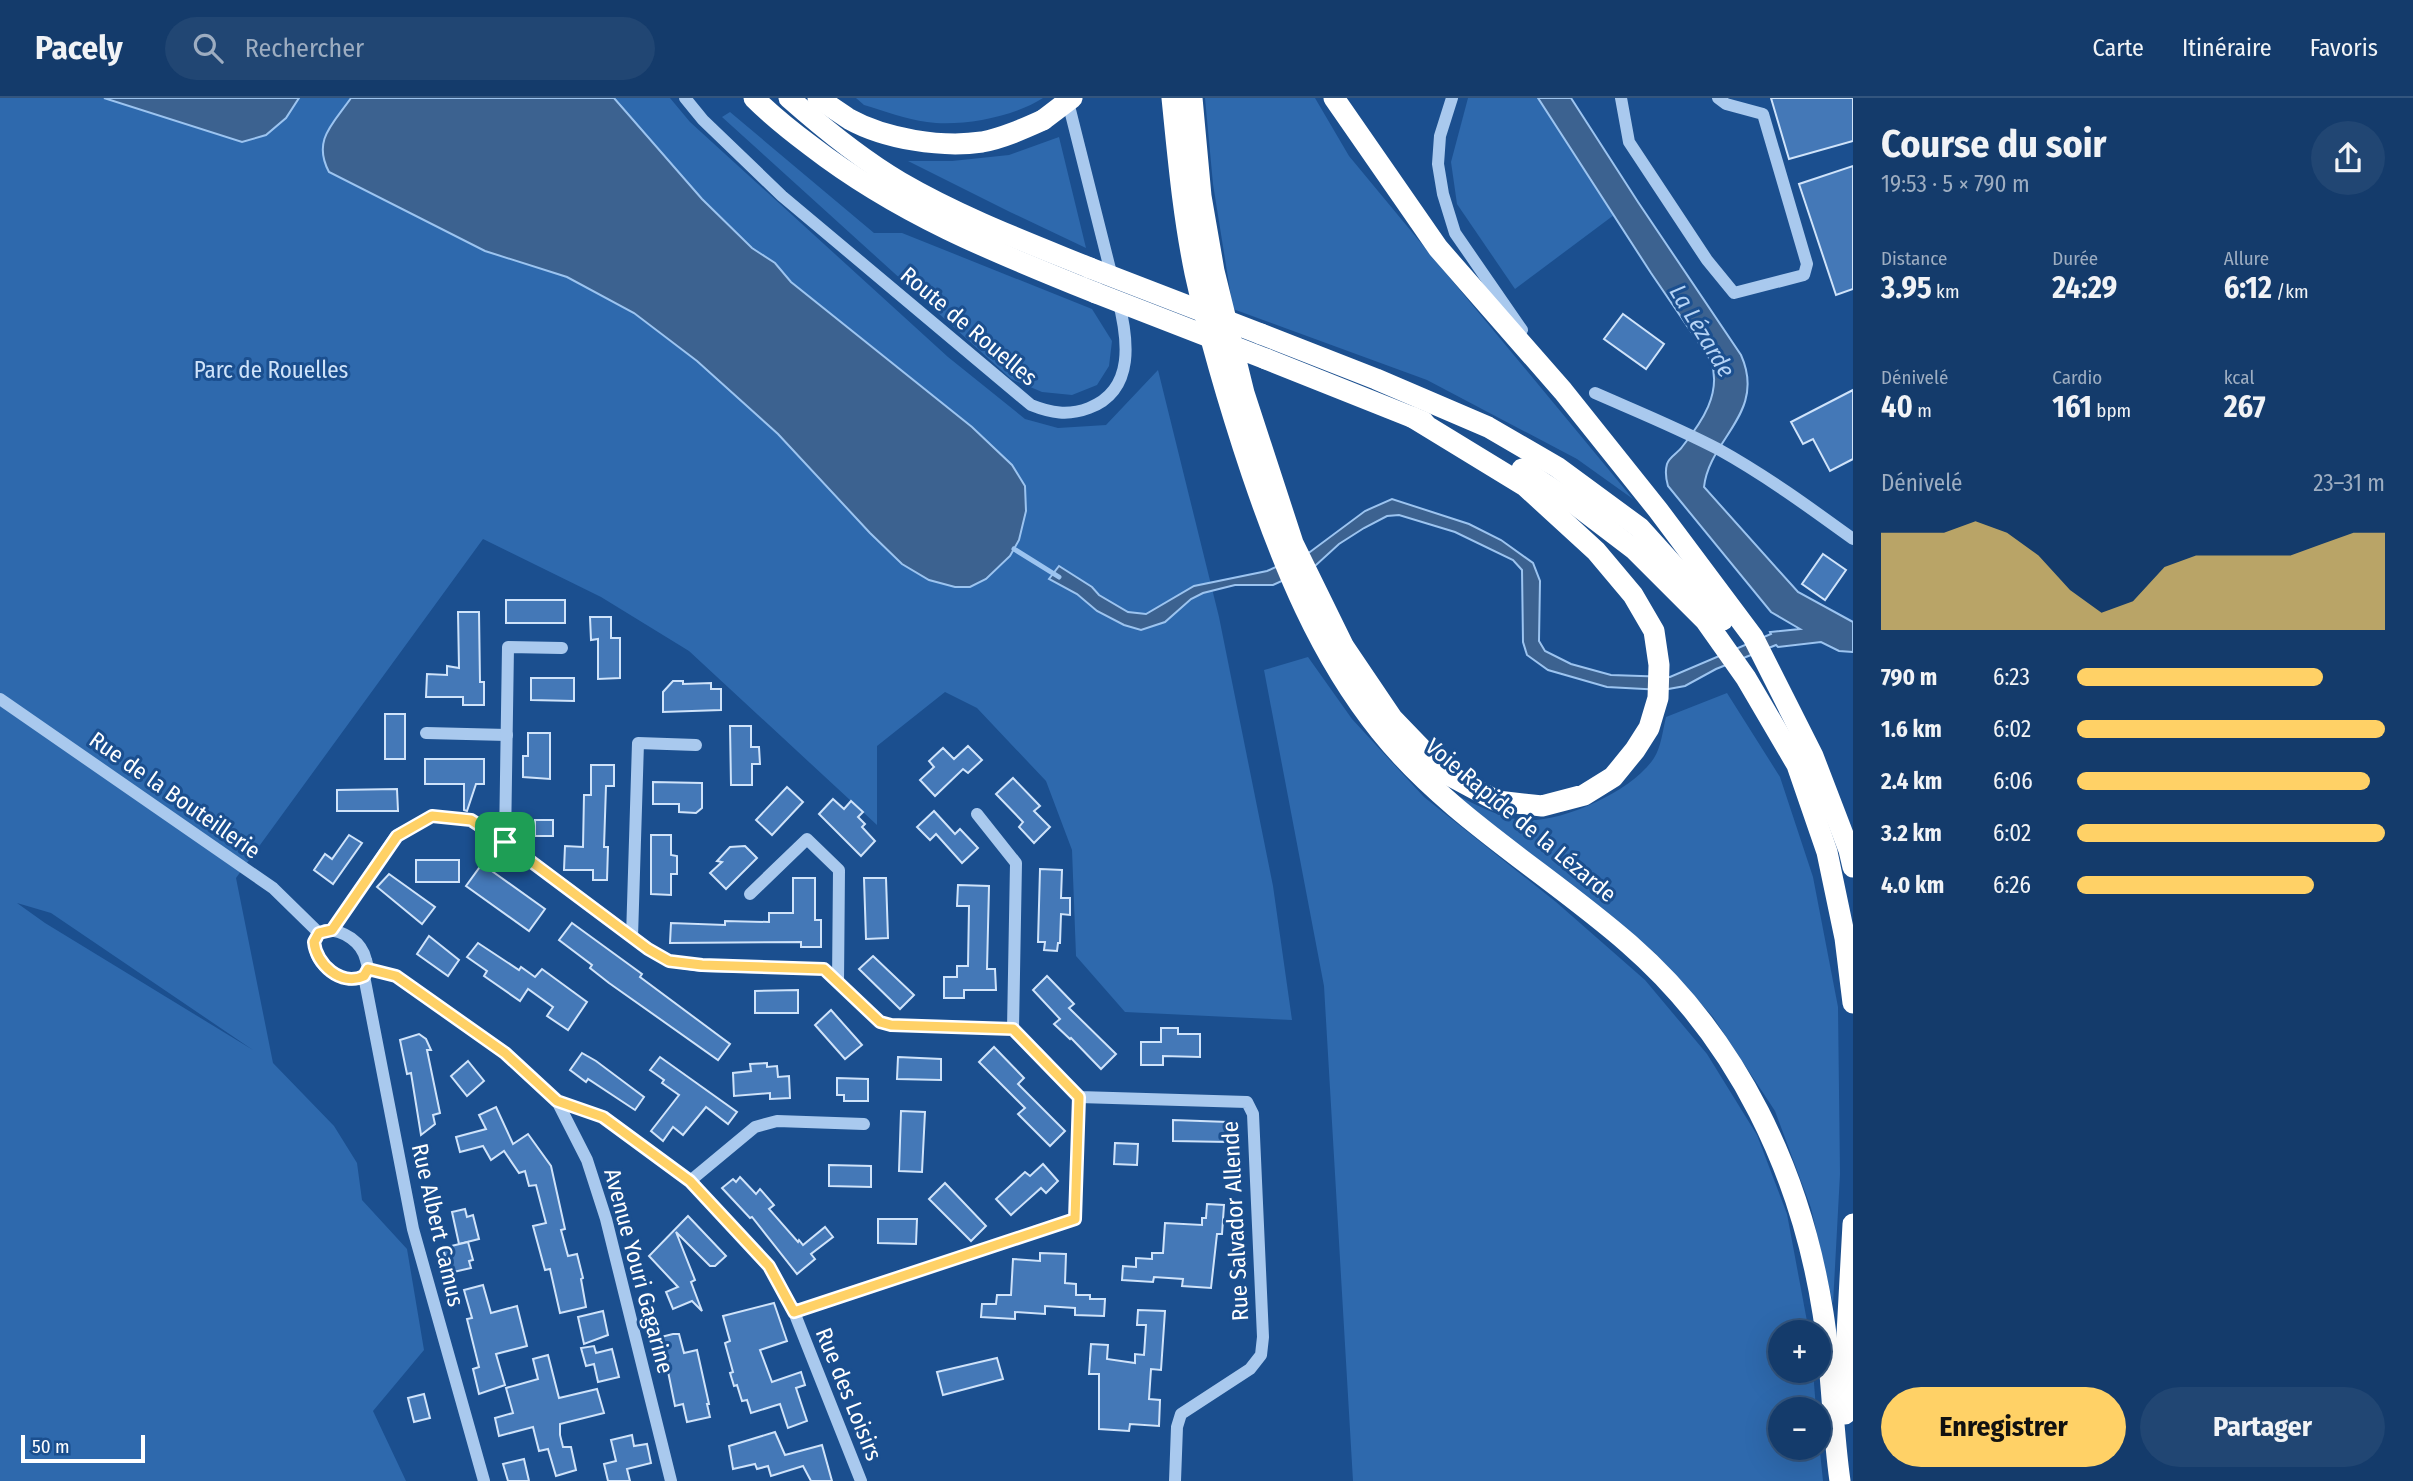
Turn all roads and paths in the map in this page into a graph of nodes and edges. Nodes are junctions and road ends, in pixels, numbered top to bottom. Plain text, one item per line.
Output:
1 (685, 98) edge
2 (754, 98) edge
3 (789, 98) edge
4 (818, 98) edge
5 (1067, 98) edge
6 (1072, 98) edge
7 (1172, 98) edge
8 (1192, 98) edge
9 (1334, 98) edge
10 (1452, 98) edge
11 (1621, 98) edge
12 (1718, 98) edge
13 (1563, 391) junction
14 (1595, 393) dead end
15 (1412, 418) junction
16 (1853, 539) edge
17 (1739, 641) junction
18 (562, 648) dead end
19 (1752, 661) junction
20 (0, 699) edge
21 (426, 733) dead end
22 (507, 735) junction
23 (696, 745) dead end
24 (977, 814) dead end
25 (505, 842) junction
26 (1853, 867) edge
27 (750, 894) dead end
28 (326, 931) junction
29 (632, 937) junction
30 (366, 972) junction
31 (838, 982) junction
32 (1853, 1003) edge
33 (1013, 1029) junction
34 (1079, 1097) junction
35 (557, 1101) junction
36 (864, 1124) dead end
37 (690, 1181) junction
38 (1853, 1224) edge
39 (794, 1312) junction
40 (484, 1481) edge
41 (671, 1481) edge
42 (861, 1481) edge
43 (1175, 1481) edge
44 (1840, 1481) edge
45 (1848, 1481) edge

1 - 5 street, Route de Rouelles
2 - 15 highway, bridge
3 - 17 highway, bridge
4 - 6 highway, bridge
7 - 44 highway, Voie Rapide de la Lézarde
8 - 15 highway, Voie Rapide de la Lézarde
9 - 13 highway
10 - 13 street
11 - 12 street
13 - 17 highway
14 - 16 street
15 - 17 highway
17 - 19 highway
17 - 19 highway
18 - 22 street
19 - 26 highway
19 - 32 highway
20 - 28 street, Rue de la Bouteillerie
21 - 22 street
22 - 25 street
23 - 29 street
24 - 33 street
25 - 28 street
25 - 29 street
27 - 31 street
28 - 30 street
28 - 30 street
29 - 31 street
30 - 35 street, Avenue Youri Gagarine
30 - 40 street, Rue Albert Camus
31 - 33 street
33 - 34 street
34 - 39 street
34 - 43 street, Rue Salvador Allende
35 - 37 street, Rue des Loisirs
35 - 41 street, Avenue Youri Gagarine
36 - 37 street
37 - 39 street, Rue des Loisirs
38 - 45 highway
39 - 42 street, Rue des Loisirs

